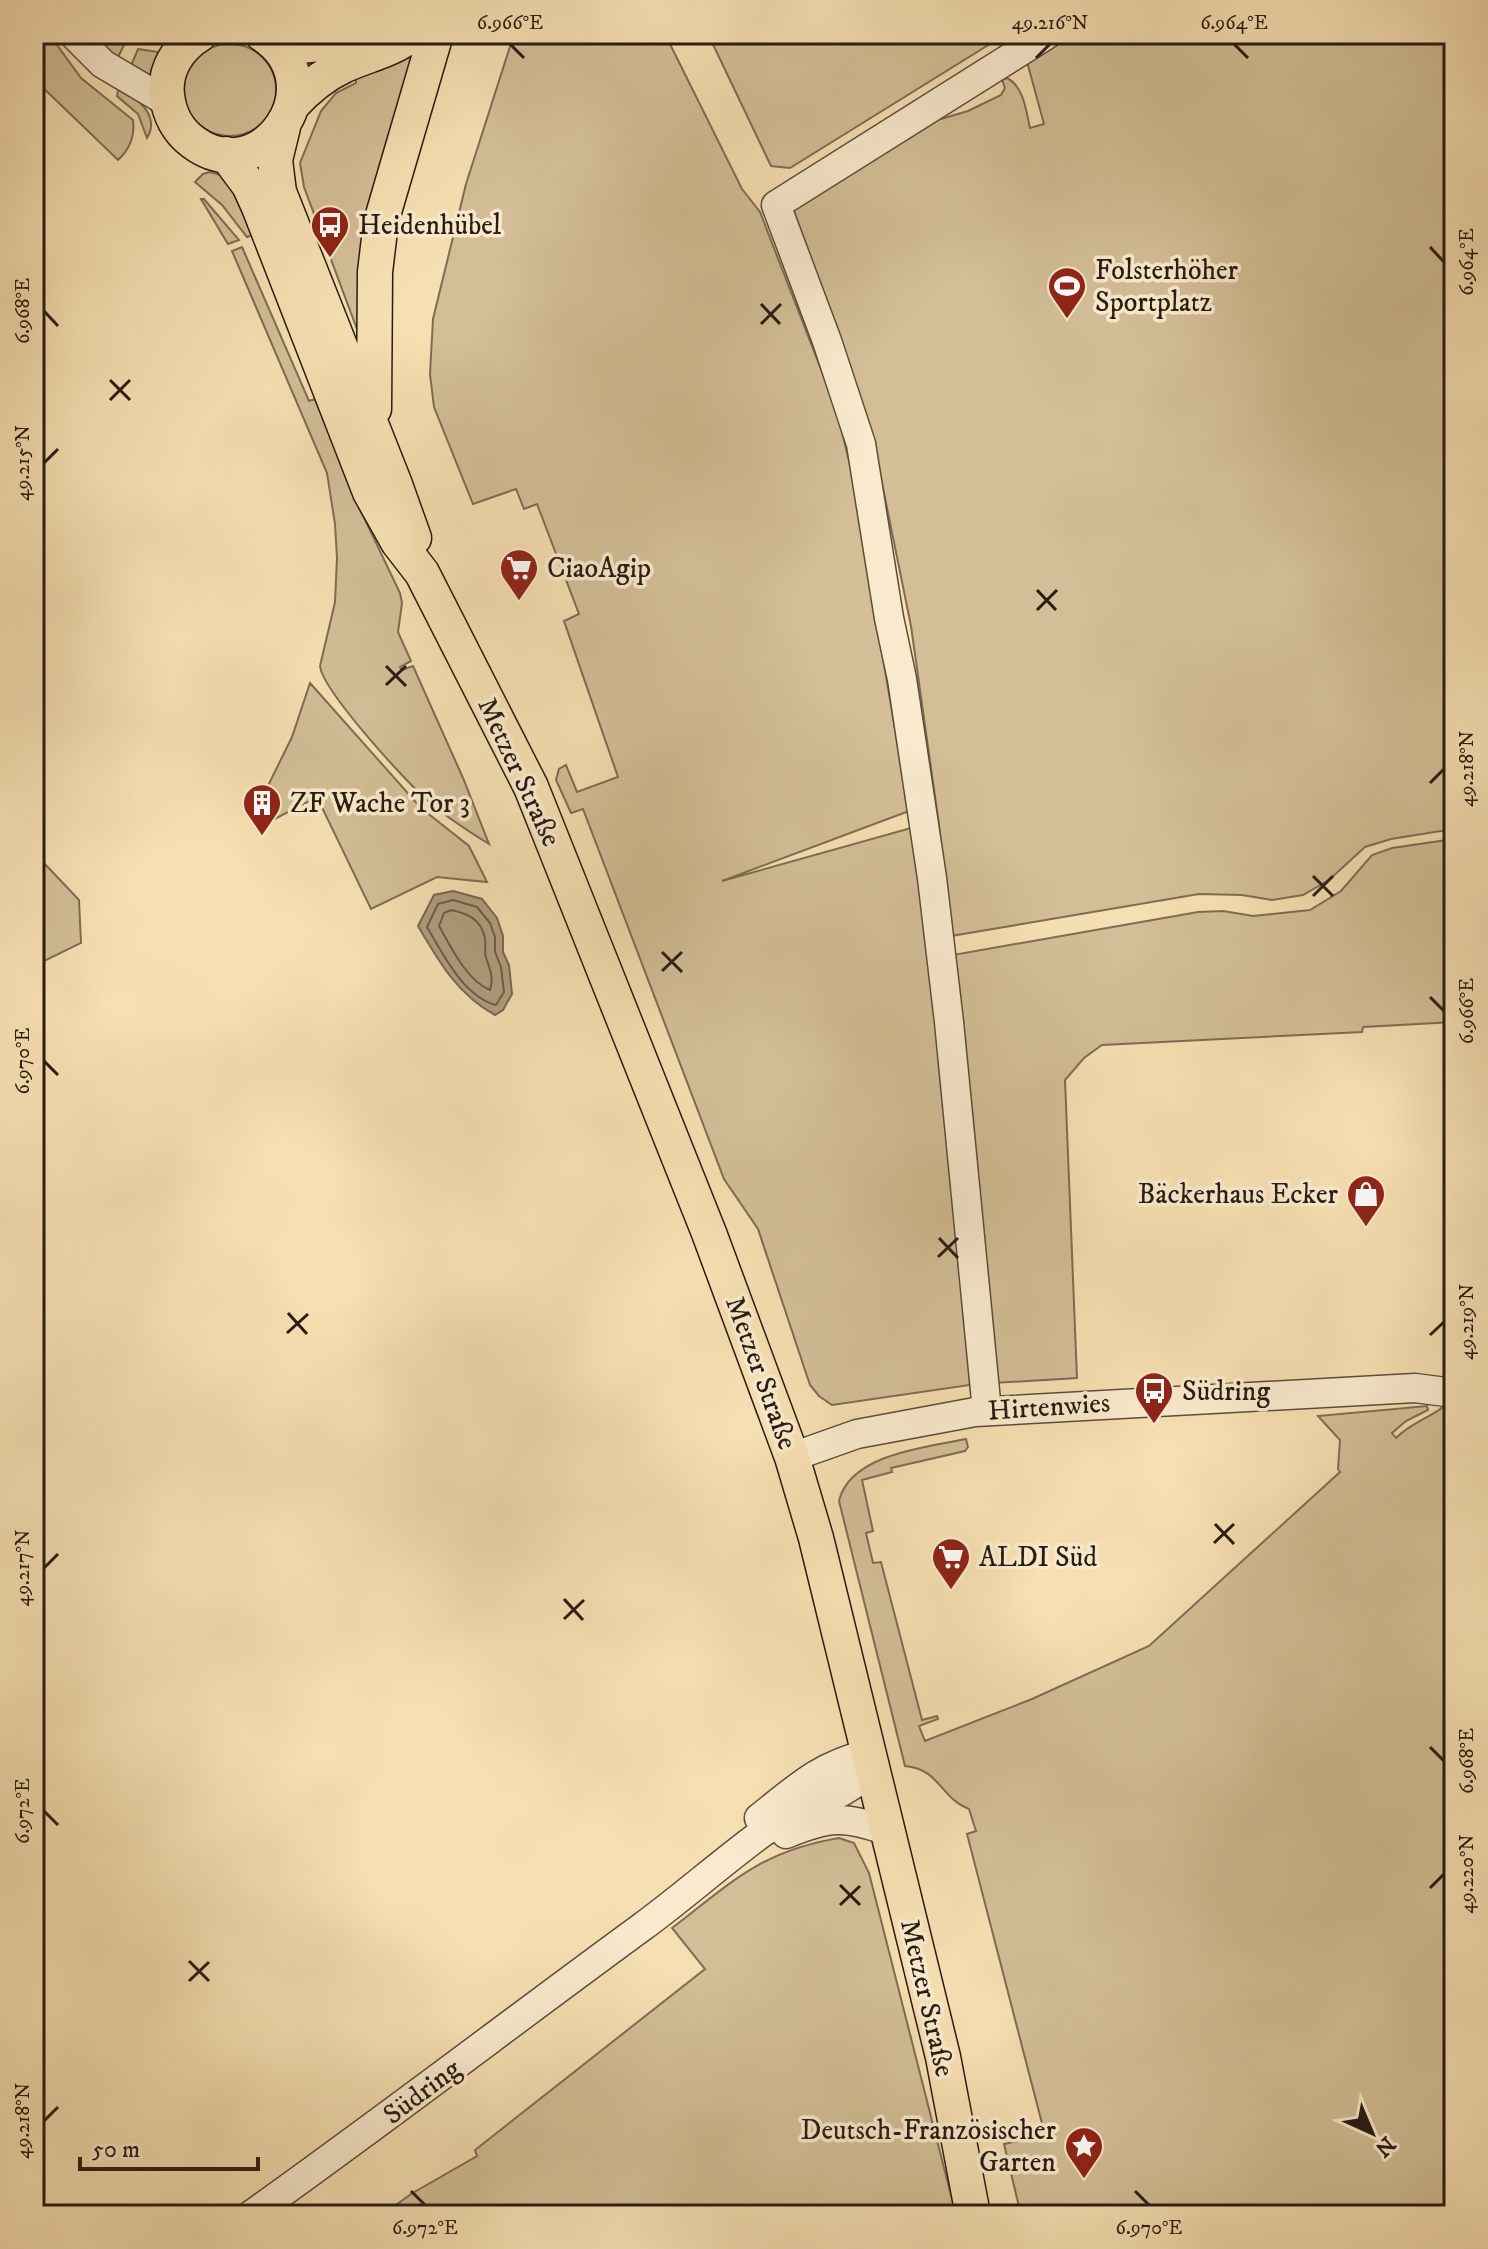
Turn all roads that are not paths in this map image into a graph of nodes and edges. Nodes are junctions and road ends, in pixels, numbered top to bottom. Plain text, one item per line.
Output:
1 (73, 34) edge
2 (354, 34) edge
3 (412, 34) edge
4 (436, 34) edge
5 (1048, 34) edge
6 (193, 36) edge
7 (270, 41) edge
8 (169, 103) junction
9 (288, 116) junction
10 (226, 154) junction
11 (375, 434) junction
12 (422, 573) junction
13 (1454, 1393) edge
14 (987, 1411) junction
15 (792, 1457) junction
16 (869, 1762) junction
17 (887, 1831) junction
18 (736, 1853) junction
19 (588, 1964) junction
20 (251, 2215) edge
21 (973, 2215) edge

1 - 8 street
2 - 7 main road
3 - 9 main road
4 - 11 main road
5 - 14 street
6 - 8 main road
7 - 9 main road, Metzer Straße
8 - 10 main road
9 - 10 main road
9 - 11 main road, Metzer Straße
10 - 12 main road, Metzer Straße
11 - 12 main road, Metzer Straße
12 - 15 main road, Metzer Straße
13 - 14 street, Hirtenwies
14 - 15 street, Hirtenwies
15 - 16 main road, Metzer Straße
16 - 17 main road, Metzer Straße
16 - 18 street, Südring
16 - 19 street, Südring
17 - 18 street, Südring
17 - 21 main road, Metzer Straße
18 - 19 street, Südring
19 - 20 street, Südring

